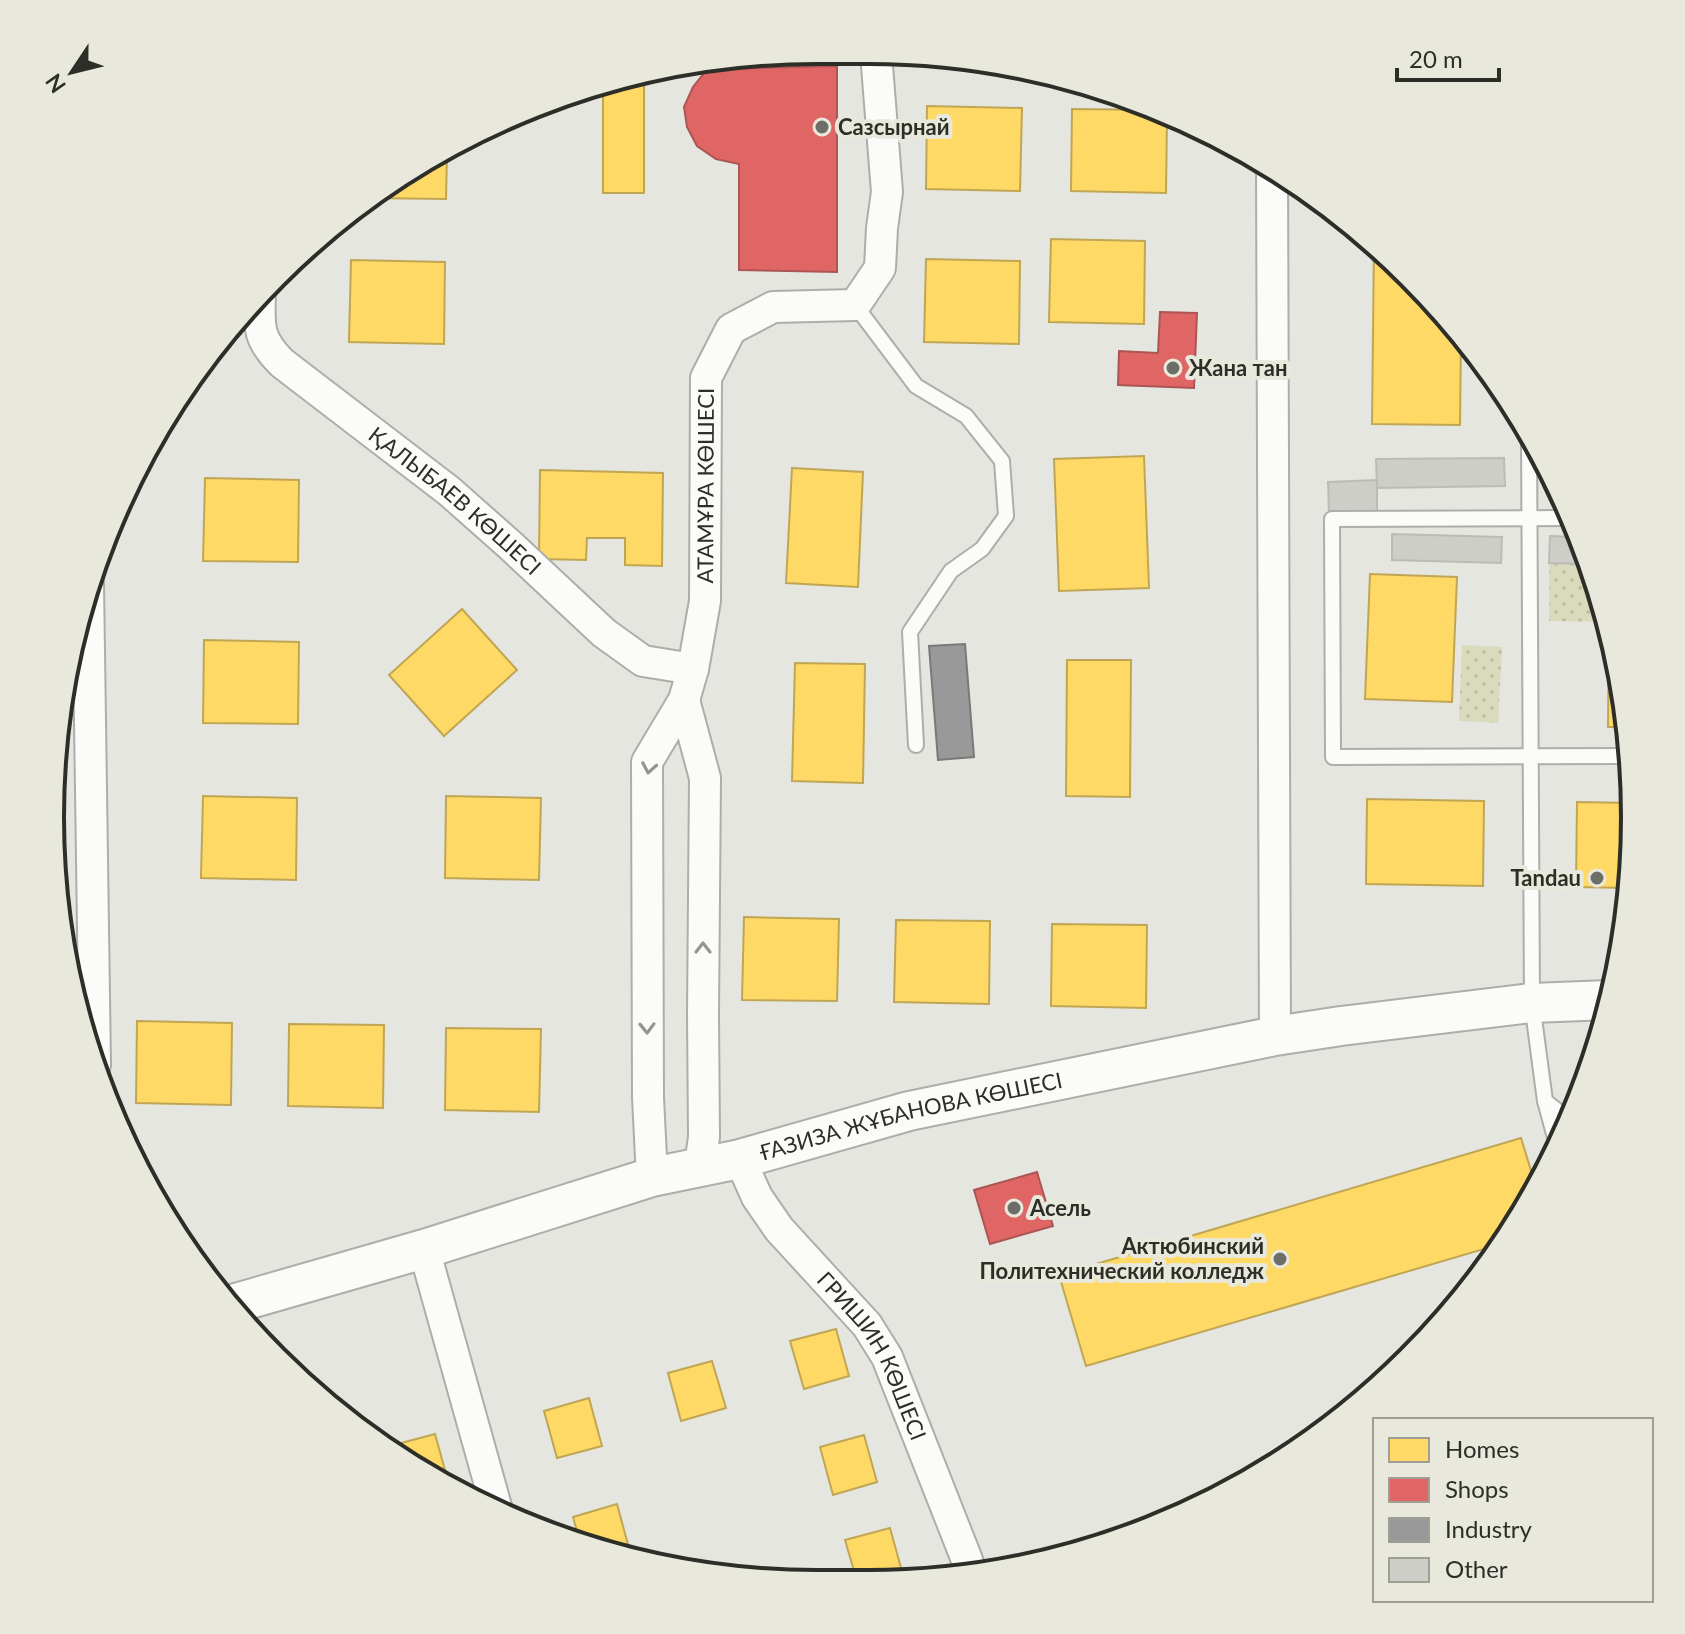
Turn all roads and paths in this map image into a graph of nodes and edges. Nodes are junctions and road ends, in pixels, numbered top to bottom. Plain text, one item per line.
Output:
1 (877, 64) edge
2 (1272, 182) edge
3 (855, 305) junction
4 (259, 312) edge
5 (1529, 458) edge
6 (1529, 518) junction
7 (1559, 518) edge
8 (89, 627) edge
9 (693, 669) junction
10 (684, 700) junction
11 (916, 745) dead end
12 (1618, 756) edge
13 (1529, 757) junction
14 (1598, 1000) edge
15 (1532, 1003) junction
16 (94, 1027) edge
17 (1275, 1036) junction
18 (1545, 1101) junction
19 (1560, 1113) edge
20 (1553, 1129) edge
21 (740, 1159) junction
22 (700, 1166) junction
23 (652, 1177) junction
24 (424, 1249) junction
25 (242, 1301) edge
26 (493, 1496) edge
27 (968, 1564) edge

1 - 3 street
2 - 17 street
3 - 9 street, АТАМҰРА КӨШЕСІ
3 - 11 lane
4 - 9 street, ҚАЛЫБАЕВ КӨШЕСІ
5 - 6 lane
6 - 7 lane
6 - 13 lane
6 - 13 lane
8 - 16 street
9 - 10 street, АТАМҰРА КӨШЕСІ
22 -> 10 street
10 -> 23 street, АТАМҰРА КӨШЕСІ
12 - 13 lane
13 - 15 lane
14 - 15 street, ҒАЗИЗА ЖҰБАНОВА КӨШЕСІ
15 - 17 street, ҒАЗИЗА ЖҰБАНОВА КӨШЕСІ
15 - 18 lane
17 - 21 street, ҒАЗИЗА ЖҰБАНОВА КӨШЕСІ
18 - 19 lane
18 - 20 lane
21 - 22 street, ҒАЗИЗА ЖҰБАНОВА КӨШЕСІ
21 - 27 street, ГРИШИН КӨШЕСІ
22 - 23 street, ҒАЗИЗА ЖҰБАНОВА КӨШЕСІ
23 - 24 street, ҒАЗИЗА ЖҰБАНОВА КӨШЕСІ
24 - 25 street, ҒАЗИЗА ЖҰБАНОВА КӨШЕСІ
24 - 26 street

